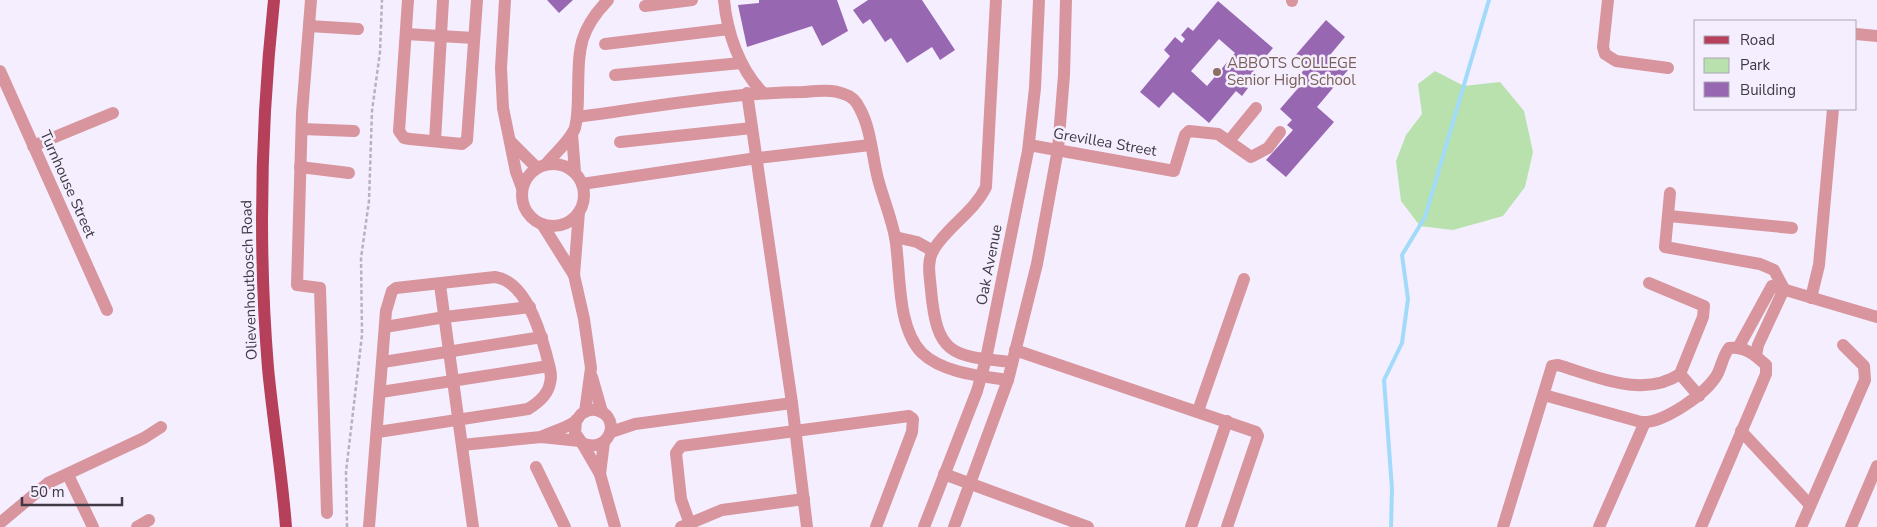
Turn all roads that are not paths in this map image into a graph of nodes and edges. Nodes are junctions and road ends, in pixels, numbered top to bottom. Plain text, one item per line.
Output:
1 (267, 0) edge
2 (274, 0) edge
3 (311, 0) edge
4 (408, 0) edge
5 (443, 0) edge
6 (477, 0) edge
7 (505, 0) edge
8 (608, 0) edge
9 (692, 0) edge
10 (724, 0) edge
11 (996, 0) edge
12 (1039, 0) edge
13 (1066, 0) edge
14 (1608, 0) edge
15 (645, 6) dead end
16 (309, 26) junction
17 (358, 29) dead end
18 (729, 30) junction
19 (406, 34) junction
20 (1857, 34) edge
21 (441, 36) junction
22 (1877, 36) edge
23 (474, 38) junction
24 (605, 44) dead end
25 (268, 58) junction
26 (742, 62) junction
27 (1668, 68) dead end
28 (0, 71) edge
29 (615, 75) dead end
30 (762, 92) junction
31 (747, 93) junction
32 (1256, 108) dead end
33 (1833, 110) edge
34 (113, 113) dead end
35 (577, 117) junction
36 (302, 128) junction
37 (752, 128) junction
38 (354, 131) dead end
39 (1280, 132) dead end
40 (572, 134) junction
41 (1229, 141) junction
42 (435, 142) junction
43 (511, 142) junction
44 (620, 142) dead end
45 (870, 145) junction
46 (1029, 145) junction
47 (33, 146) junction
48 (1058, 149) junction
49 (756, 158) junction
50 (541, 166) junction
51 (300, 167) junction
52 (575, 172) junction
53 (349, 173) dead end
54 (582, 184) junction
55 (522, 188) junction
56 (1670, 193) dead end
57 (579, 212) junction
58 (1669, 216) junction
59 (542, 224) junction
60 (1792, 228) dead end
61 (895, 237) junction
62 (932, 251) junction
63 (574, 275) junction
64 (1244, 279) dead end
65 (1649, 283) dead end
66 (440, 284) junction
67 (1784, 289) junction
68 (1811, 298) junction
69 (530, 307) junction
70 (107, 310) dead end
71 (444, 316) junction
72 (1877, 318) edge
73 (385, 327) junction
74 (542, 337) junction
75 (1843, 345) dead end
76 (1738, 348) junction
77 (449, 351) junction
78 (1756, 355) junction
79 (1014, 356) junction
80 (986, 359) junction
81 (383, 362) junction
82 (549, 366) junction
83 (1680, 374) junction
84 (591, 375) junction
85 (981, 376) junction
86 (1008, 380) junction
87 (454, 382) junction
88 (381, 392) junction
89 (1544, 394) junction
90 (1699, 396) junction
91 (792, 403) junction
92 (1198, 411) junction
93 (604, 414) junction
94 (580, 416) junction
95 (459, 418) junction
96 (1227, 421) junction
97 (1645, 422) junction
98 (635, 424) junction
99 (161, 427) dead end
100 (795, 430) junction
101 (1741, 431) junction
102 (378, 432) junction
103 (541, 437) junction
104 (608, 437) junction
105 (581, 442) junction
106 (462, 445) junction
107 (1877, 466) edge
108 (536, 468) dead end
109 (68, 474) junction
110 (600, 474) junction
111 (944, 474) junction
112 (970, 484) junction
113 (284, 500) junction
114 (804, 500) junction
115 (1810, 505) junction
116 (326, 513) dead end
117 (149, 520) dead end
118 (0, 523) edge
119 (687, 526) edge
120 (93, 527) edge
121 (137, 527) edge
122 (286, 527) edge
123 (290, 527) edge
124 (369, 527) edge
125 (472, 527) edge
126 (564, 527) edge
127 (615, 527) edge
128 (807, 527) edge
129 (876, 527) edge
130 (924, 527) edge
131 (954, 527) edge
132 (1088, 527) edge
133 (1191, 527) edge
134 (1227, 527) edge
135 (1503, 527) edge
136 (1599, 527) edge
137 (1701, 527) edge
138 (1801, 527) edge
139 (1851, 527) edge

1 - 25 main road, Olievenhoutbosch Road
2 - 25 main road, Olievenhoutbosch Road
3 - 16 street
4 - 19 street
5 - 21 street
6 - 23 street
7 - 43 street
8 - 35 street
9 - 15 street
10 - 18 street
11 - 62 street
12 - 46 street, Oak Avenue
13 - 48 street
14 - 27 street
16 - 17 street
16 - 36 street
18 - 24 street
18 - 26 street
19 - 21 street
19 - 42 street
20 - 22 street
21 - 23 street
21 - 42 street
23 - 42 street
25 - 113 main road, Olievenhoutbosch Road
26 - 29 street
26 - 30 street
28 - 47 street, Turnhouse Street
30 - 31 street
30 - 45 street
31 - 35 street
31 - 37 street
32 - 41 street
33 - 68 street
34 - 47 street
35 - 40 street
36 - 38 street
36 - 51 street
37 - 44 street
37 - 49 street
39 - 41 street
40 - 50 street
40 - 52 street
41 - 48 street, Grevillea Street
43 - 50 street
43 - 55 street
45 - 49 street
45 - 61 street
46 - 48 street, Grevillea Street
46 - 80 street, Oak Avenue
47 - 70 street, Turnhouse Street
48 - 79 street
49 - 54 street
49 - 91 street
50 - 52 street
50 - 55 street
51 - 53 street
51 - 116 street
52 - 54 street
54 - 57 street
55 - 59 street
56 - 58 street
57 - 59 street
57 - 63 street
58 - 60 street
58 - 67 street
59 - 63 street
61 - 62 street
61 - 85 street
62 - 80 street
63 - 84 street
64 - 92 street
65 - 83 street
66 - 69 street
66 - 71 street
66 - 73 street
67 - 68 street
67 - 76 street
67 - 78 street
68 - 72 street
69 - 71 street
69 - 74 street
71 - 73 street
71 - 77 street
73 - 81 street
74 - 77 street
74 - 82 street
75 - 115 street
76 - 78 street
76 - 90 street
77 - 81 street
77 - 87 street
78 - 101 street
79 - 80 street
79 - 86 street
79 - 92 street
80 - 85 street, Oak Avenue
81 - 88 street
82 - 87 street
82 - 95 street
83 - 89 street
83 - 90 street
84 - 93 street
84 - 94 street
85 - 86 street
85 - 111 street, Oak Avenue
86 - 112 street
87 - 88 street
87 - 95 street
88 - 102 street
89 - 97 street
89 - 135 street
90 - 97 street
91 - 98 street
91 - 100 street
92 - 96 street
93 - 94 street
93 - 98 street
93 - 104 street
94 - 103 street
94 - 105 street
95 - 102 street
95 - 106 street
96 - 133 street
96 - 134 street
97 - 136 street
98 - 104 street
99 - 109 street
100 - 114 street
100 - 119 street
100 - 129 street
101 - 115 street
101 - 137 street
102 - 124 street
103 - 105 street
103 - 106 street
104 - 105 street
104 - 110 street
105 - 110 street
106 - 125 street
107 - 139 street
108 - 126 street
109 - 118 street
109 - 120 street
110 - 127 street
111 - 112 street
111 - 130 street, Oak Avenue
112 - 131 street
112 - 132 street
113 - 122 main road, Olievenhoutbosch Road
113 - 123 main road, Olievenhoutbosch Road
114 - 119 street
114 - 128 street
115 - 138 street
117 - 121 street

